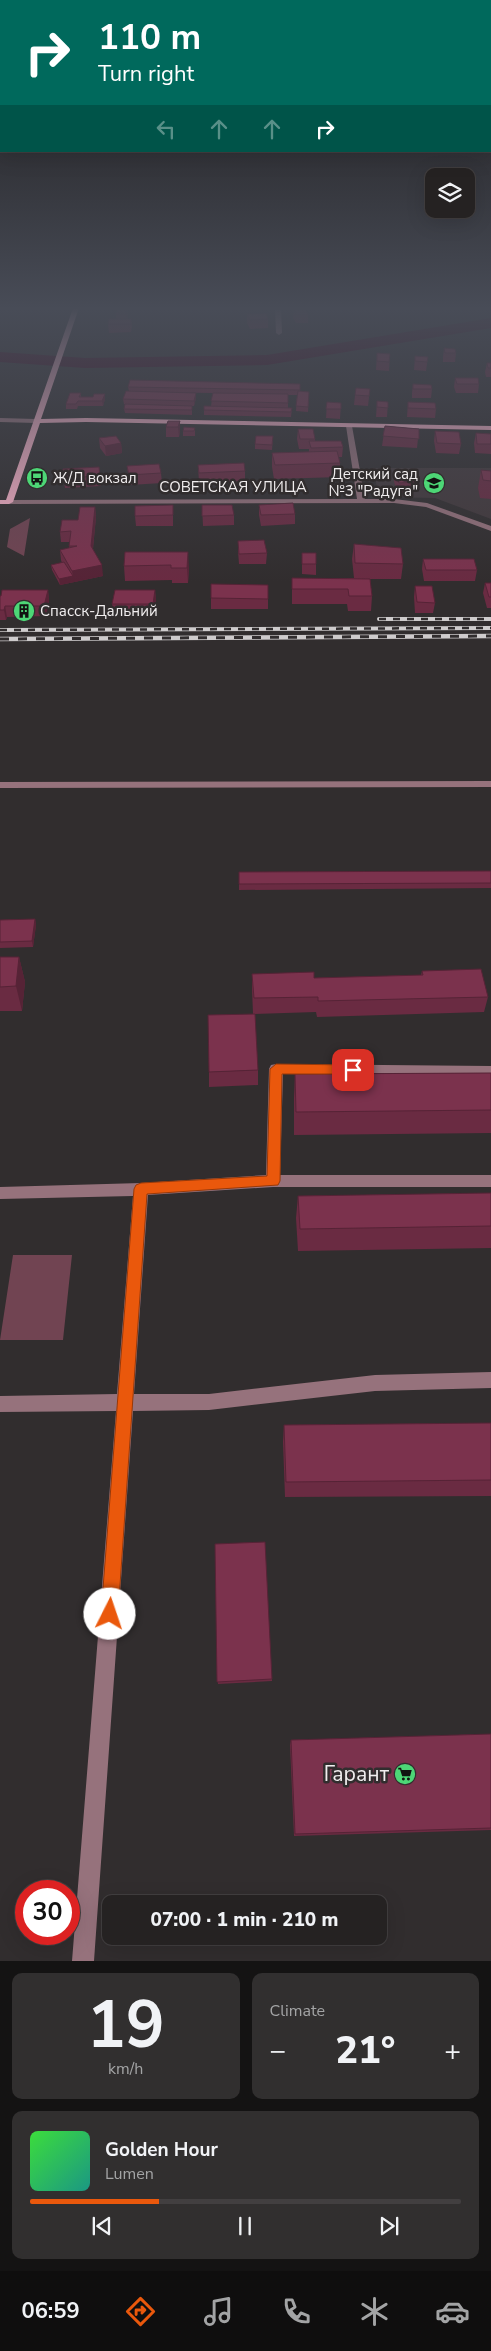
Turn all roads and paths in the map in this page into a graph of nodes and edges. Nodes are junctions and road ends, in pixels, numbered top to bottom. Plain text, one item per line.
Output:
1 (44, 400) edge
2 (0, 420) edge
3 (36, 421) junction
4 (350, 426) junction
5 (491, 428) edge
6 (362, 500) junction
7 (4, 502) edge
8 (491, 529) edge
9 (491, 784) edge
10 (0, 785) edge
11 (491, 1071) edge
12 (273, 1181) junction
13 (491, 1181) edge
14 (141, 1189) junction
15 (0, 1193) edge
16 (491, 1380) edge
17 (126, 1402) junction
18 (0, 1404) edge
19 (83, 1961) edge

1 - 3 main road
2 - 3 street
3 - 4 main road
3 - 7 main road
4 - 5 main road
4 - 6 street
6 - 7 street, СОВЕТСКАЯ УЛИЦА
6 - 8 street, СОВЕТСКАЯ УЛИЦА
9 - 10 street
11 - 12 street
12 - 13 street
12 - 14 street
14 - 15 street
14 - 17 street
16 - 17 street
17 - 18 street
17 - 19 street

